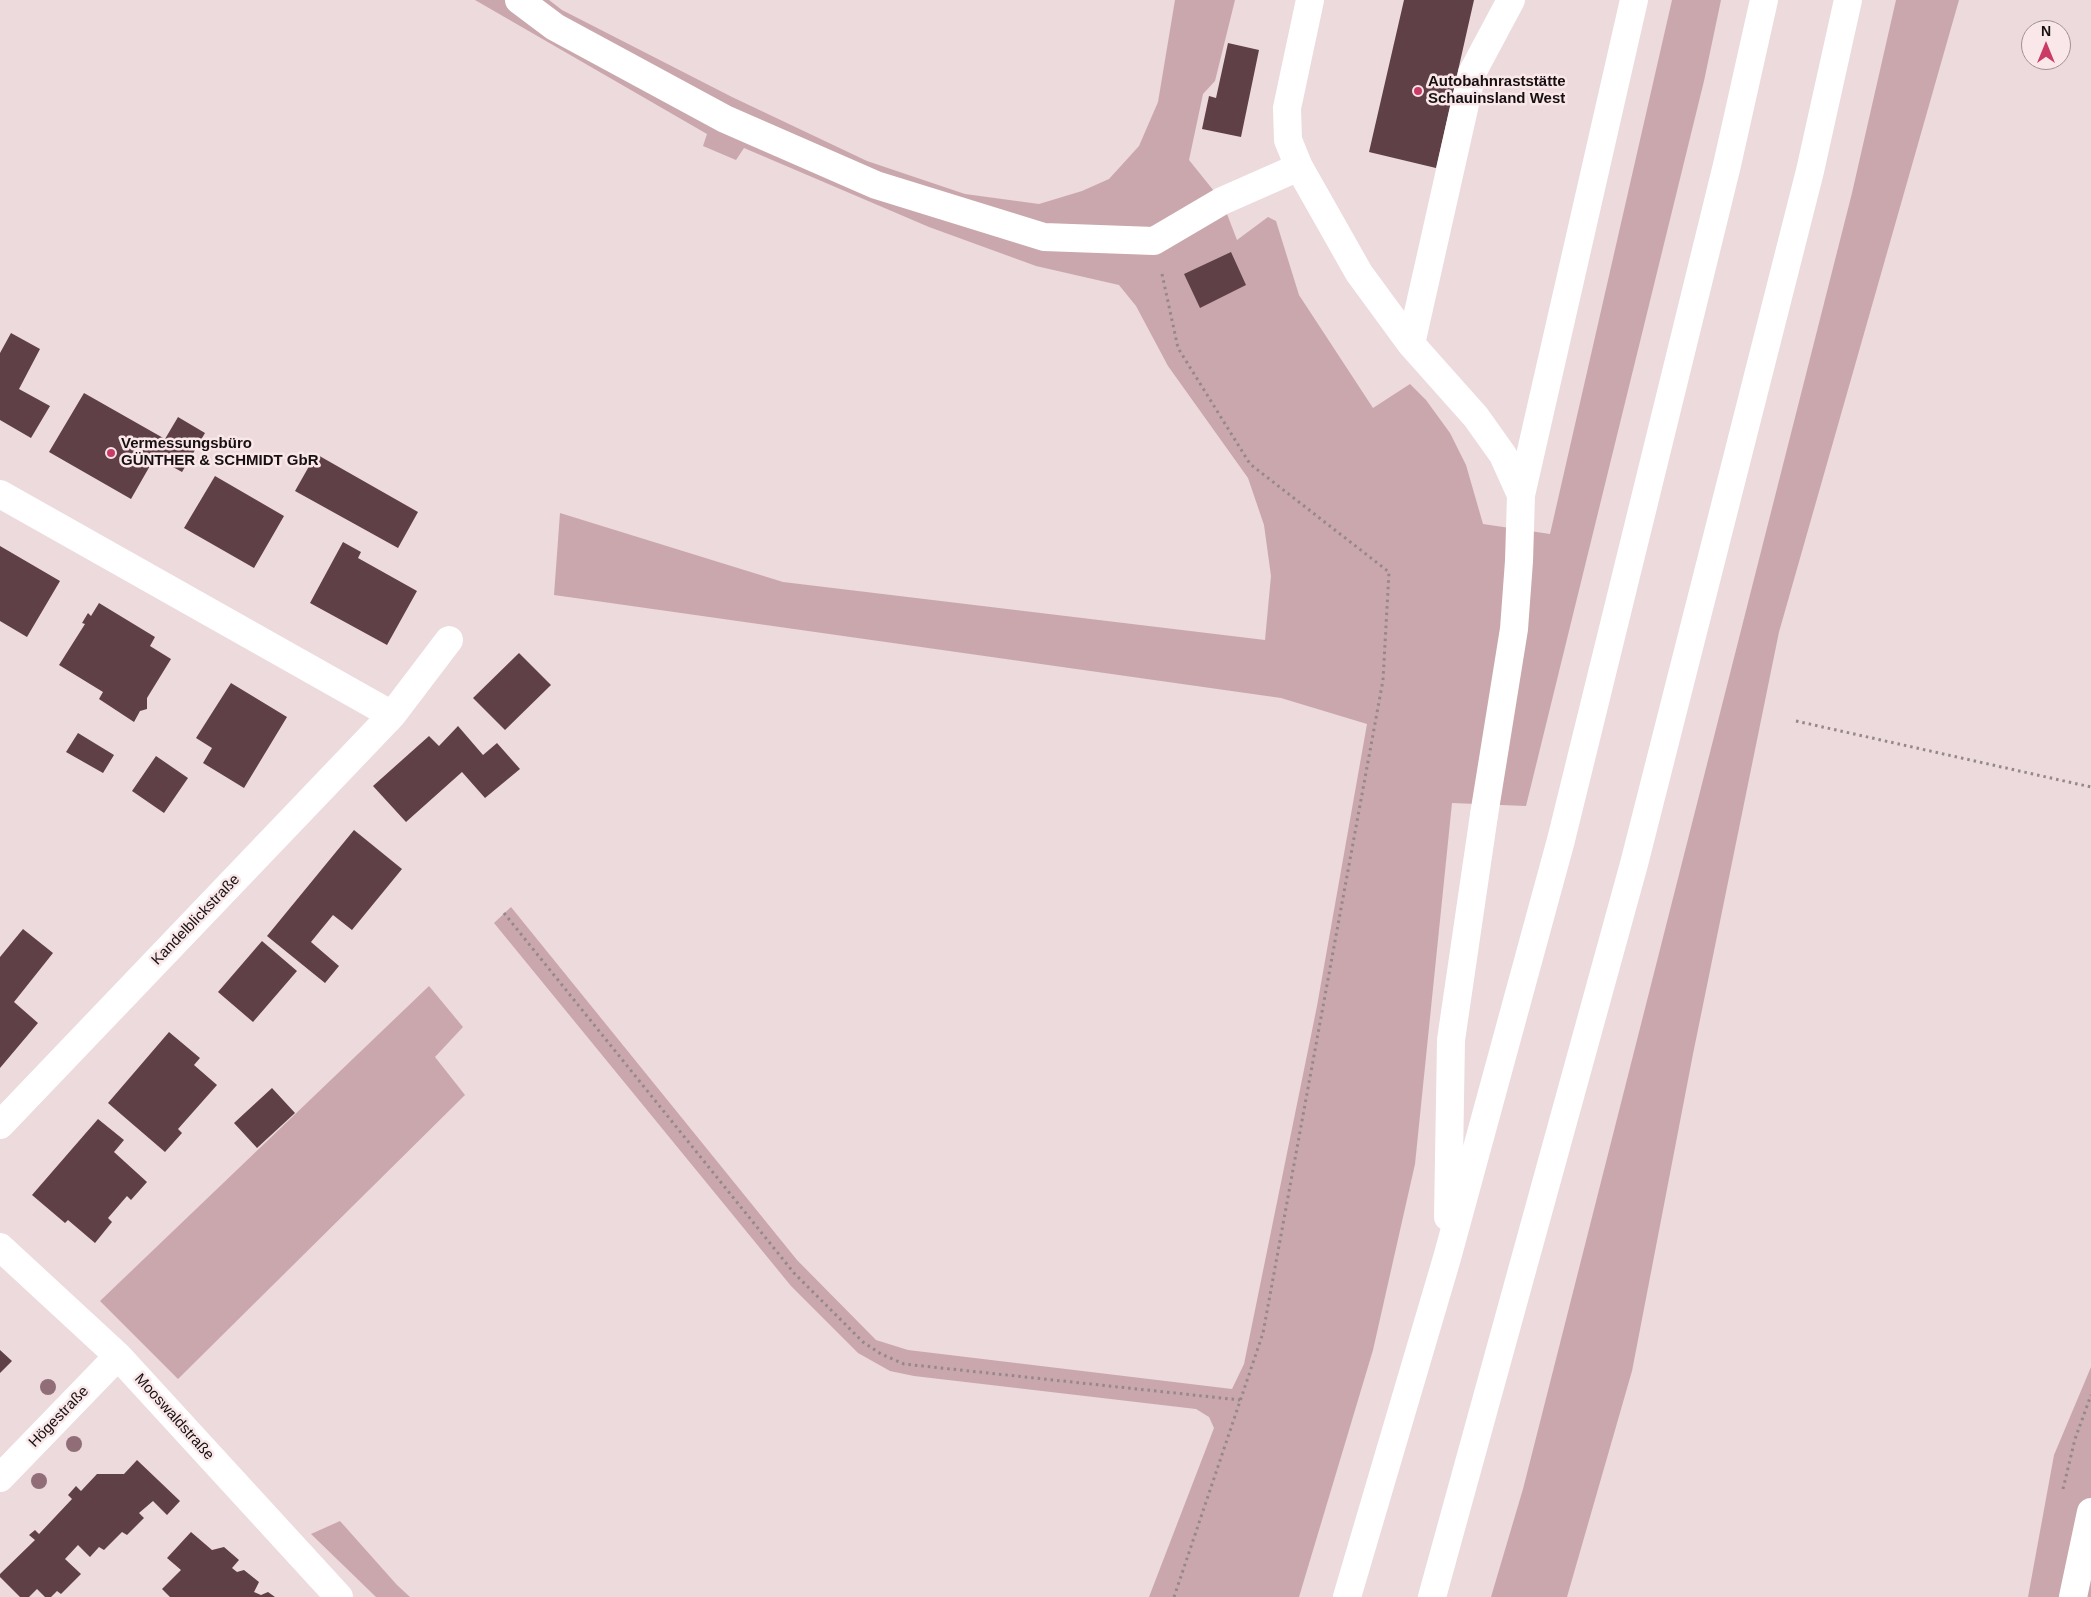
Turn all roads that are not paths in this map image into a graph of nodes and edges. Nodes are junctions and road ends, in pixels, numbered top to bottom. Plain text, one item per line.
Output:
1 (519, 0) edge
2 (1310, 0) edge
3 (1511, 0) edge
4 (1634, 0) edge
5 (1764, 0) edge
6 (1848, 0) edge
7 (1299, 167) junction
8 (1411, 344) junction
9 (0, 494) edge
10 (1521, 495) junction
11 (449, 640) dead end
12 (392, 715) junction
13 (0, 1125) edge
14 (0, 1246) edge
15 (1447, 1258) junction
16 (118, 1356) junction
17 (0, 1478) edge
18 (2091, 1512) edge
19 (339, 1597) edge
20 (1348, 1597) edge
21 (1432, 1597) edge
22 (2073, 1597) edge

1 - 7 main road
2 - 7 main road
3 - 8 main road
4 - 10 main road
5 - 15 main road
6 - 21 main road
7 - 8 main road
8 - 10 main road
9 - 12 main road
10 - 15 main road
11 - 12 main road, Kandelblickstraße
12 - 13 main road, Kandelblickstraße
14 - 16 main road, Mooswaldstraße
15 - 20 main road
16 - 17 main road, Högestraße
16 - 19 main road, Mooswaldstraße
18 - 22 main road

